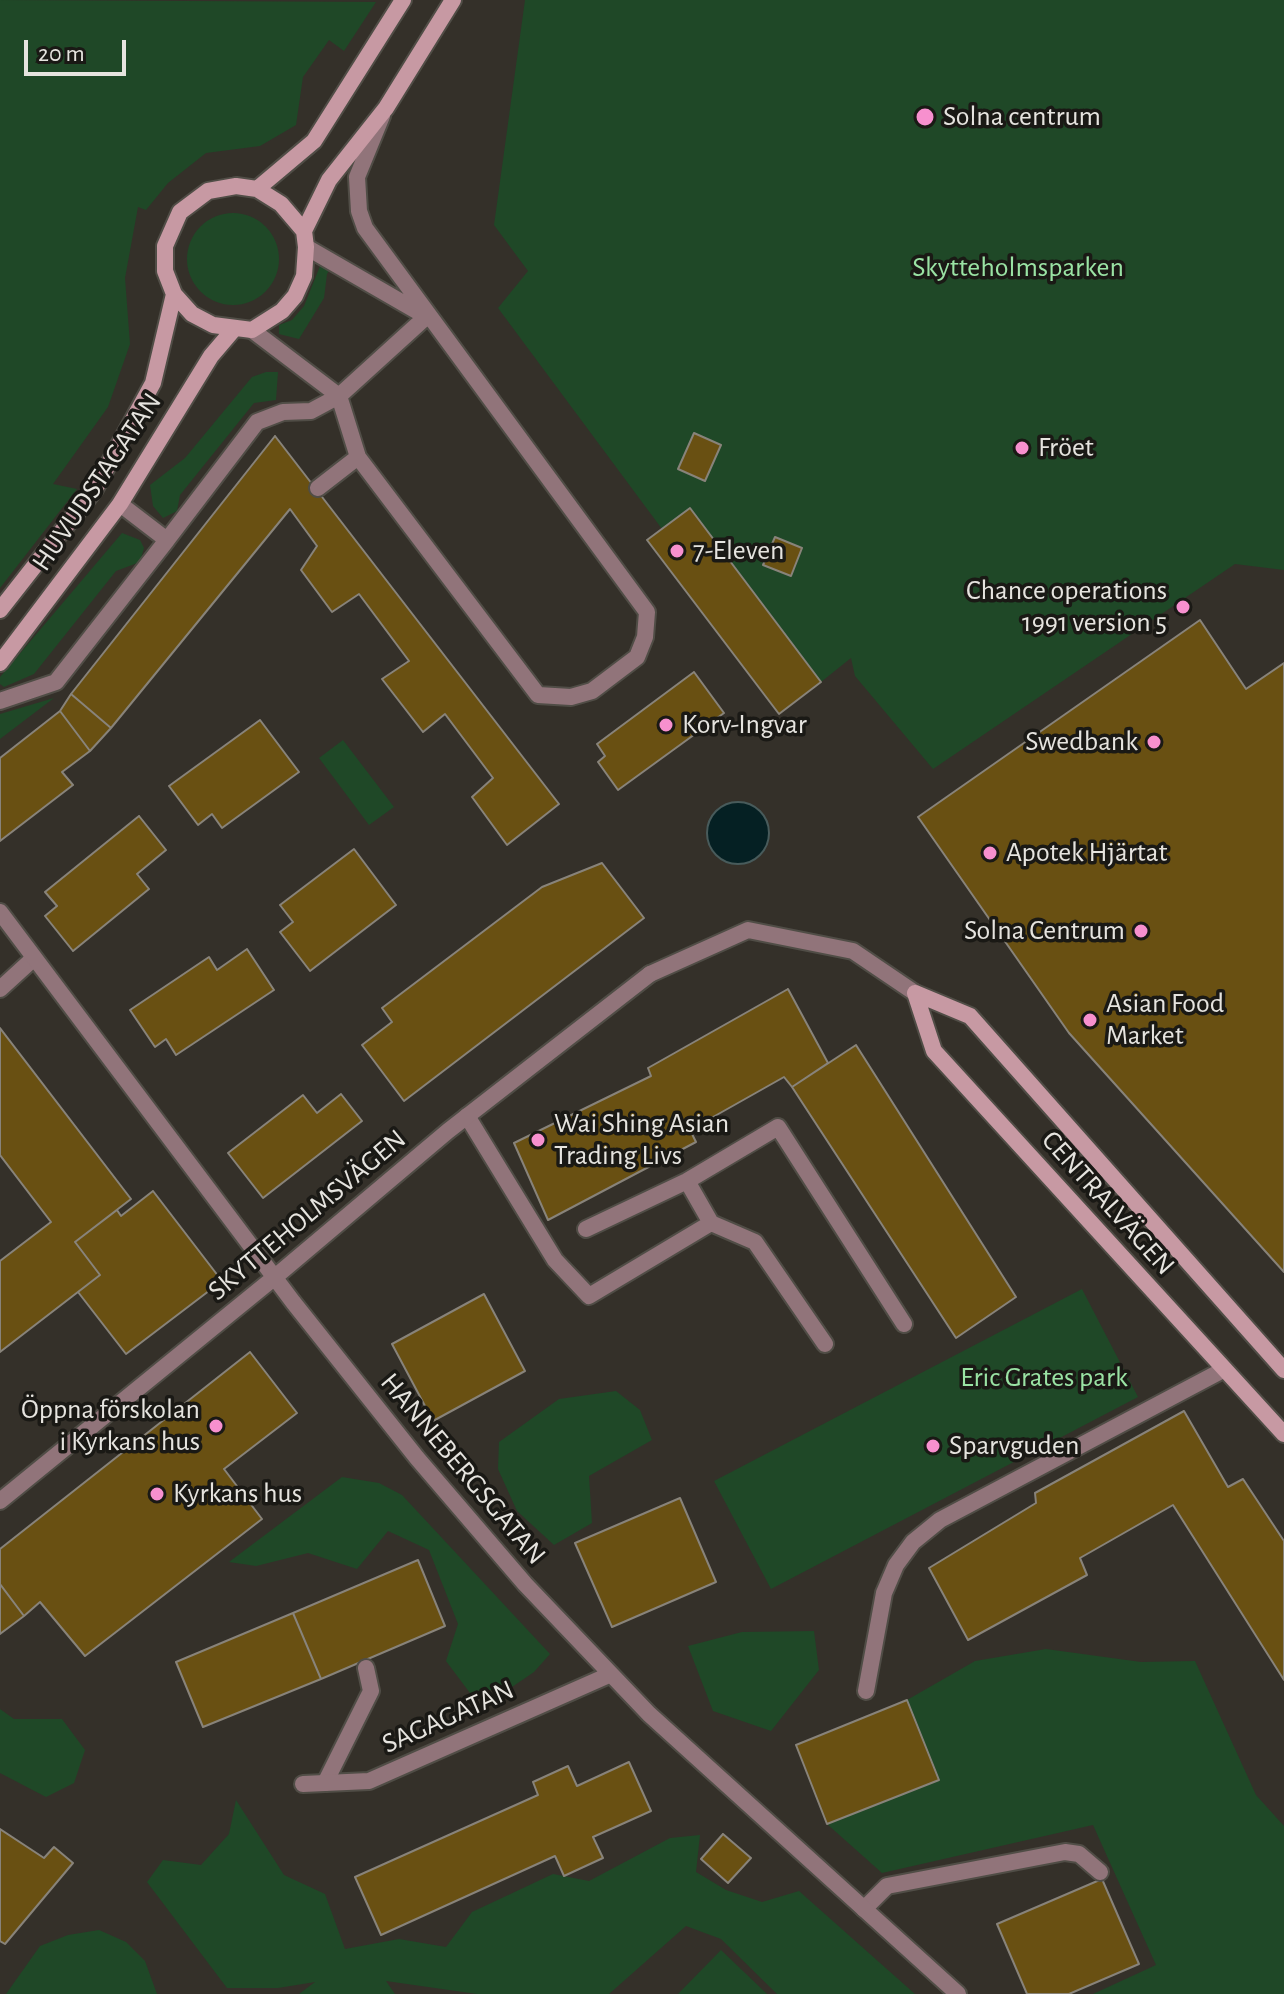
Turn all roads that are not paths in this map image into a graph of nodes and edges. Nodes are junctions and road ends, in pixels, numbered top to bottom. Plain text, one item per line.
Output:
1 (403, 0) edge
2 (453, 0) edge
3 (386, 108) junction
4 (257, 189) junction
5 (305, 239) junction
6 (174, 294) junction
7 (427, 316) junction
8 (234, 329) junction
9 (252, 330) junction
10 (339, 396) junction
11 (358, 457) junction
12 (318, 488) dead end
13 (120, 504) junction
14 (167, 540) junction
15 (0, 610) edge
16 (0, 663) edge
17 (0, 701) edge
18 (0, 912) edge
19 (34, 958) junction
20 (650, 974) joint
21 (0, 989) edge
22 (915, 993) junction
23 (467, 1116) junction
24 (687, 1181) junction
25 (711, 1223) junction
26 (586, 1229) dead end
27 (275, 1277) junction
28 (904, 1324) dead end
29 (825, 1344) dead end
30 (1223, 1370) junction
31 (1284, 1370) edge
32 (1284, 1434) edge
33 (0, 1501) edge
34 (366, 1668) dead end
35 (609, 1675) junction
36 (866, 1691) dead end
37 (325, 1783) junction
38 (303, 1784) dead end
39 (1100, 1872) dead end
40 (864, 1909) junction
41 (958, 1994) edge

1 - 4 street
2 - 3 street
3 - 5 street
3 - 7 street
4 - 5 street
4 - 6 street, HUVUDSTAGATAN
5 - 7 street
5 - 9 street
6 - 8 street
6 - 15 street, HUVUDSTAGATAN
7 - 10 street
7 - 11 street
8 - 9 street
8 - 13 street, HUVUDSTAGATAN
9 - 10 street
10 - 11 street
10 - 14 street
11 - 12 street
13 - 14 street
13 - 16 street, HUVUDSTAGATAN
14 - 17 street
18 - 19 street, HANNEBERGSGATAN
19 - 21 street
19 - 27 street, HANNEBERGSGATAN
20 - 22 street, CENTRALVÄGEN
20 - 23 street, SKYTTEHOLMSVÄGEN
22 - 30 street, CENTRALVÄGEN
22 - 31 street, CENTRALVÄGEN
23 - 25 street
23 - 27 street, SKYTTEHOLMSVÄGEN
24 - 25 street
24 - 26 street
24 - 28 street
25 - 29 street
27 - 33 street, SKYTTEHOLMSVÄGEN
27 - 35 street, HANNEBERGSGATAN
30 - 32 street, CENTRALVÄGEN
30 - 36 street
34 - 37 street
35 - 37 street, SAGAGATAN
35 - 40 street, HANNEBERGSGATAN
37 - 38 street, SAGAGATAN
39 - 40 street
40 - 41 street, HANNEBERGSGATAN

